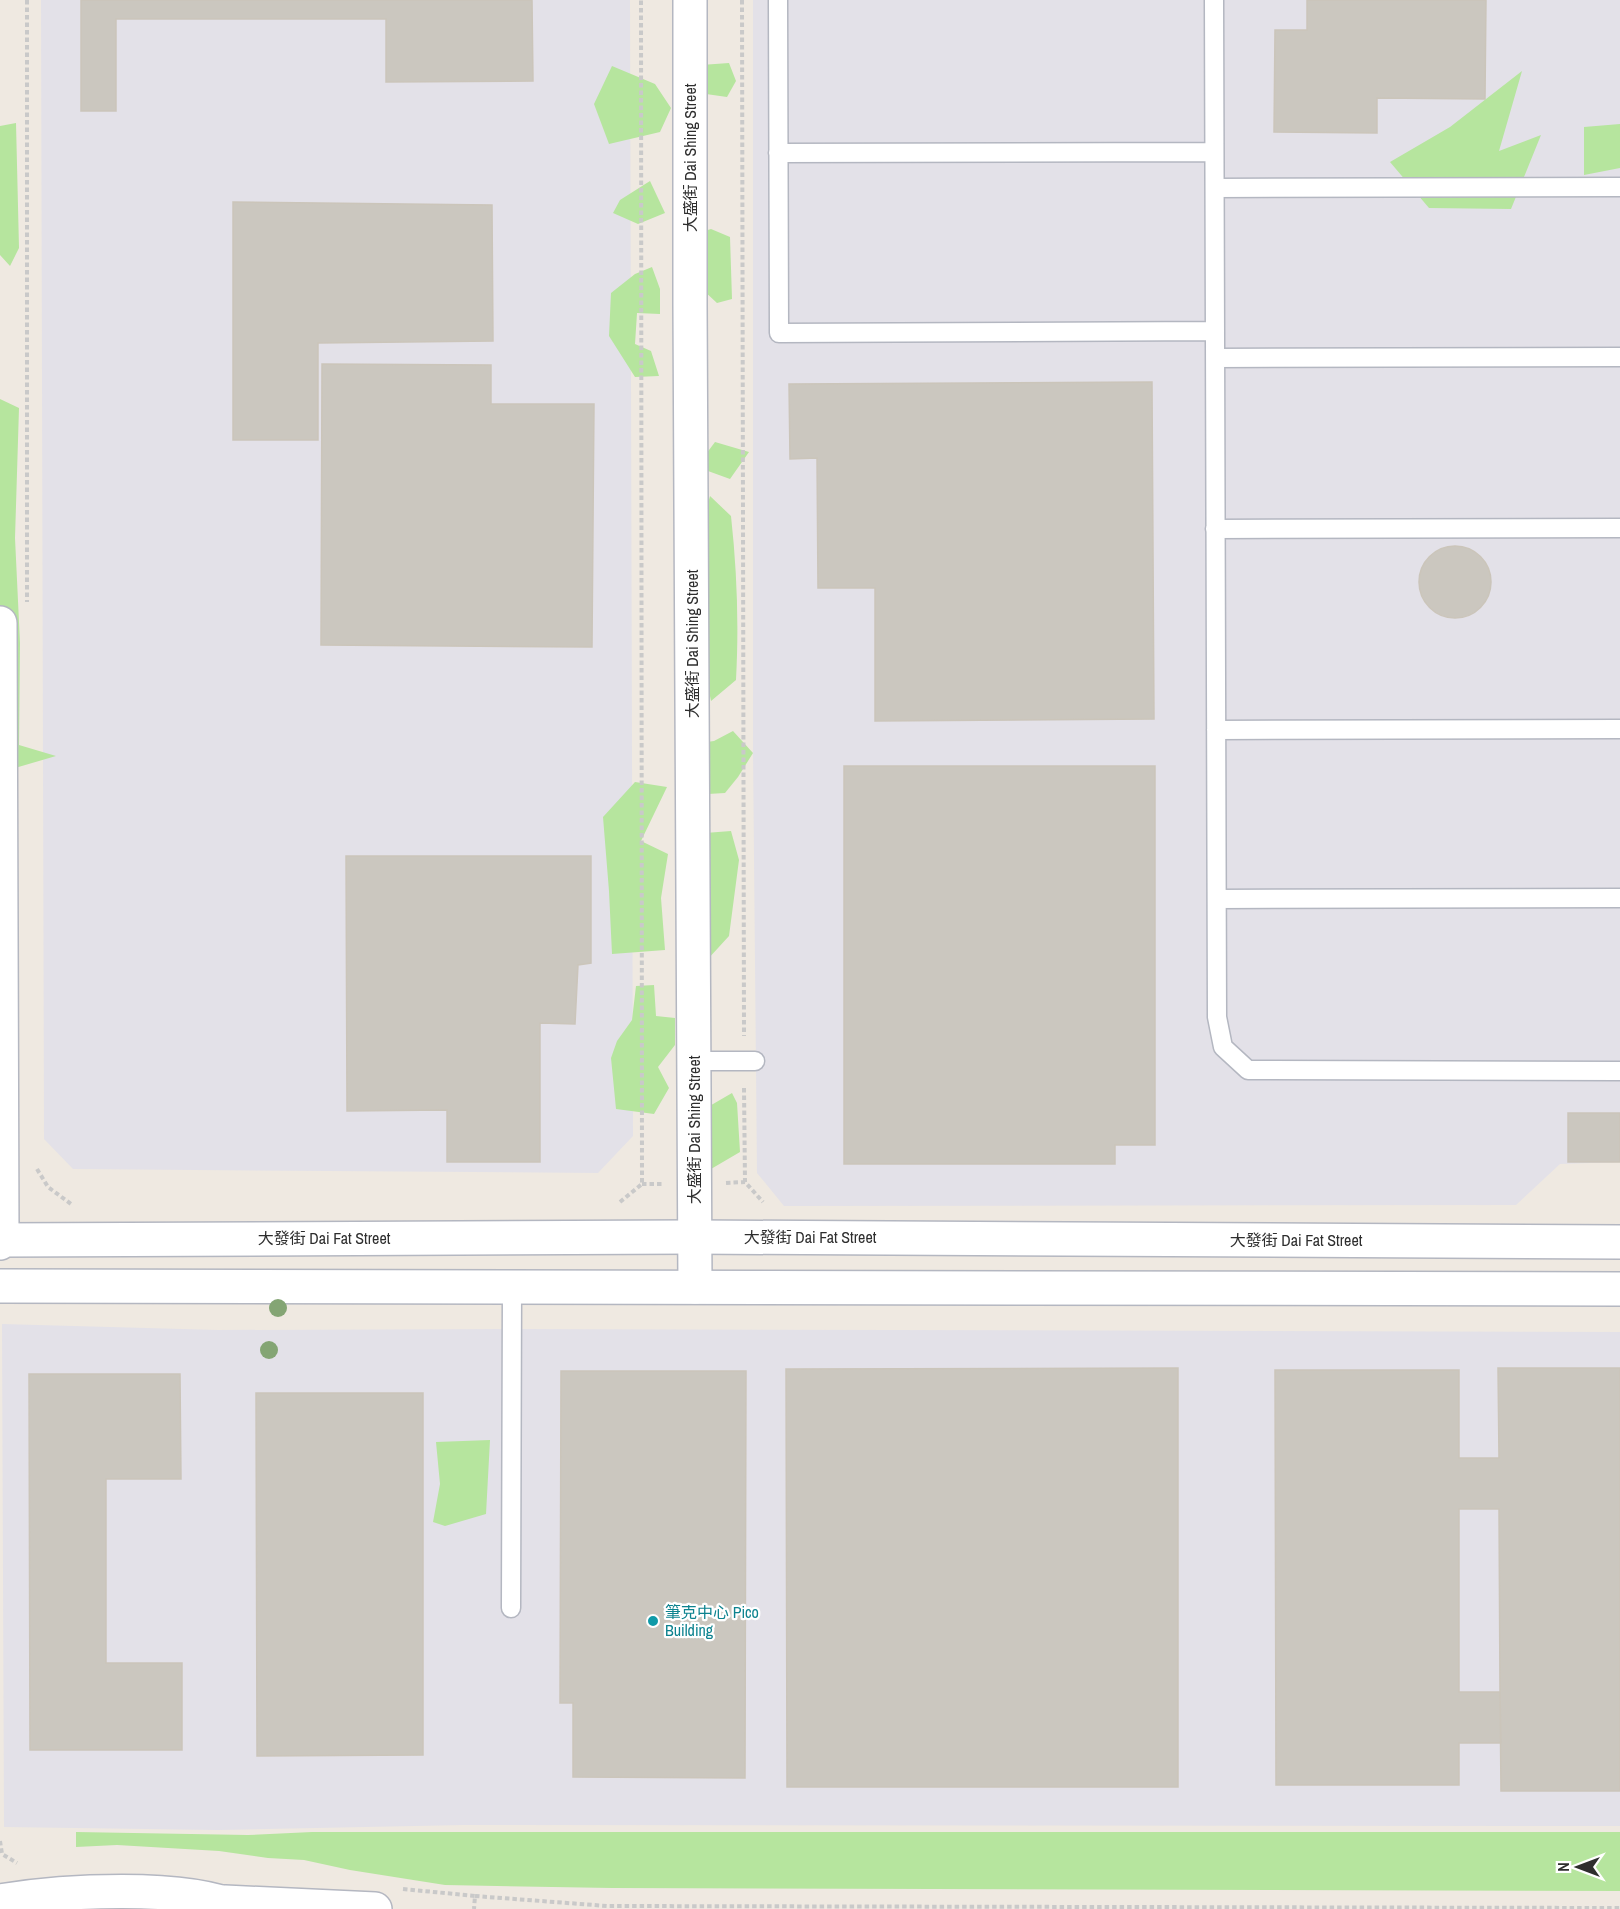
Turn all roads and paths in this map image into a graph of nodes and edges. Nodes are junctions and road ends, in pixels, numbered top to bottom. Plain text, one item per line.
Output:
1 (27, 0) edge
2 (641, 0) edge
3 (690, 0) edge
4 (742, 0) edge
5 (778, 0) edge
6 (1214, 0) edge
7 (1214, 152) junction
8 (778, 153) junction
9 (1215, 188) junction
10 (1620, 188) edge
11 (1215, 332) junction
12 (1620, 357) edge
13 (1215, 358) junction
14 (1620, 528) edge
15 (1215, 529) junction
16 (14, 615) edge
17 (1620, 729) edge
18 (1216, 730) junction
19 (1620, 898) edge
20 (1217, 899) junction
21 (694, 1061) junction
22 (750, 1061) junction
23 (1620, 1071) edge
24 (32, 1160) dead end
25 (619, 1203) dead end
26 (767, 1206) dead end
27 (75, 1208) dead end
28 (694, 1237) junction
29 (1, 1241) edge
30 (1620, 1242) edge
31 (0, 1286) edge
32 (512, 1287) junction
33 (696, 1287) junction
34 (1620, 1289) edge
35 (511, 1608) dead end
36 (475, 1896) dead end
37 (0, 1901) edge
38 (232, 1905) edge
39 (1620, 1908) edge
40 (375, 1909) edge

1 - 16 path
2 - 25 path
3 - 21 street, 大盛街 Dai Shing Street
4 - 22 path
5 - 8 lane
6 - 7 lane
7 - 8 lane
7 - 9 lane
8 - 11 lane
9 - 10 lane
9 - 11 lane
11 - 13 lane
12 - 13 lane
13 - 15 lane
14 - 15 lane
15 - 18 lane
16 - 29 street
17 - 18 lane
18 - 20 lane
19 - 20 lane
20 - 23 lane
21 - 22 lane
21 - 28 street, 大盛街 Dai Shing Street
22 - 26 path
24 - 27 path
28 - 29 street, 大發街 Dai Fat Street
28 - 30 street, 大發街 Dai Fat Street
28 - 33 street, 大盛街 Dai Shing Street
31 - 32 street
32 - 33 street
32 - 35 lane
33 - 34 street
36 - 39 path
37 - 38 street
38 - 40 street

